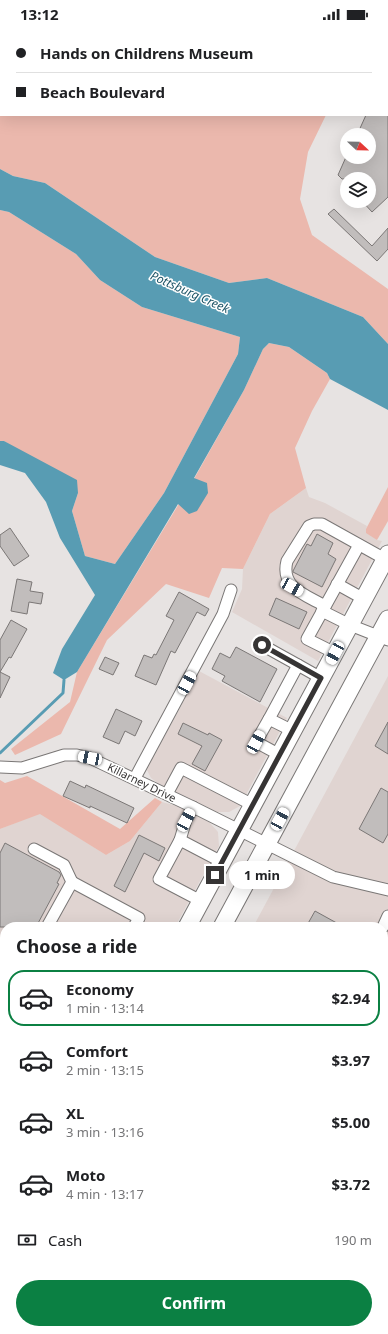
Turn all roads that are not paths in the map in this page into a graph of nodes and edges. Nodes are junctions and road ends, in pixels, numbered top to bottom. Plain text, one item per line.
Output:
1 (359, 545) junction
2 (387, 556) edge
3 (337, 584) junction
4 (231, 590) dead end
5 (364, 599) junction
6 (323, 608) junction
7 (388, 618) edge
8 (350, 625) junction
9 (383, 638) edge
10 (262, 645) dead end
11 (335, 653) junction
12 (298, 665) junction
13 (321, 678) junction
14 (269, 719) junction
15 (293, 731) junction
16 (280, 754) junction
17 (0, 767) edge
18 (135, 778) junction
19 (167, 794) junction
20 (253, 804) junction
21 (193, 806) junction
22 (239, 830) junction
23 (180, 840) junction
24 (267, 844) junction
25 (34, 849) dead end
26 (222, 862) junction
27 (72, 882) junction
28 (388, 890) edge
29 (201, 901) junction
30 (50, 922) edge
31 (137, 922) edge
32 (190, 922) edge
33 (225, 922) edge

1 - 2 street
1 - 3 street
1 - 6 street
2 - 5 highway
3 - 5 street
3 - 6 street
4 - 18 street
5 - 8 highway
6 - 8 street
6 - 11 street
7 - 9 highway
8 - 9 street
8 - 11 highway
9 - 24 highway
10 - 12 street
11 - 13 highway
12 - 13 street
12 - 14 street
13 - 15 highway
14 - 15 street
14 - 16 street
15 - 16 highway
16 - 20 highway
17 - 18 street, Killarney Drive
18 - 19 street, Killarney Drive
19 - 20 street
19 - 21 street, Killarney Drive
20 - 22 highway
21 - 22 street, Killarney Drive
21 - 23 street
22 - 24 street, Killarney Drive
22 - 26 highway
23 - 26 street
23 - 29 street
24 - 28 street, Killarney Drive
24 - 33 highway
25 - 27 street
26 - 29 highway
27 - 30 street
27 - 31 street
29 - 32 highway

